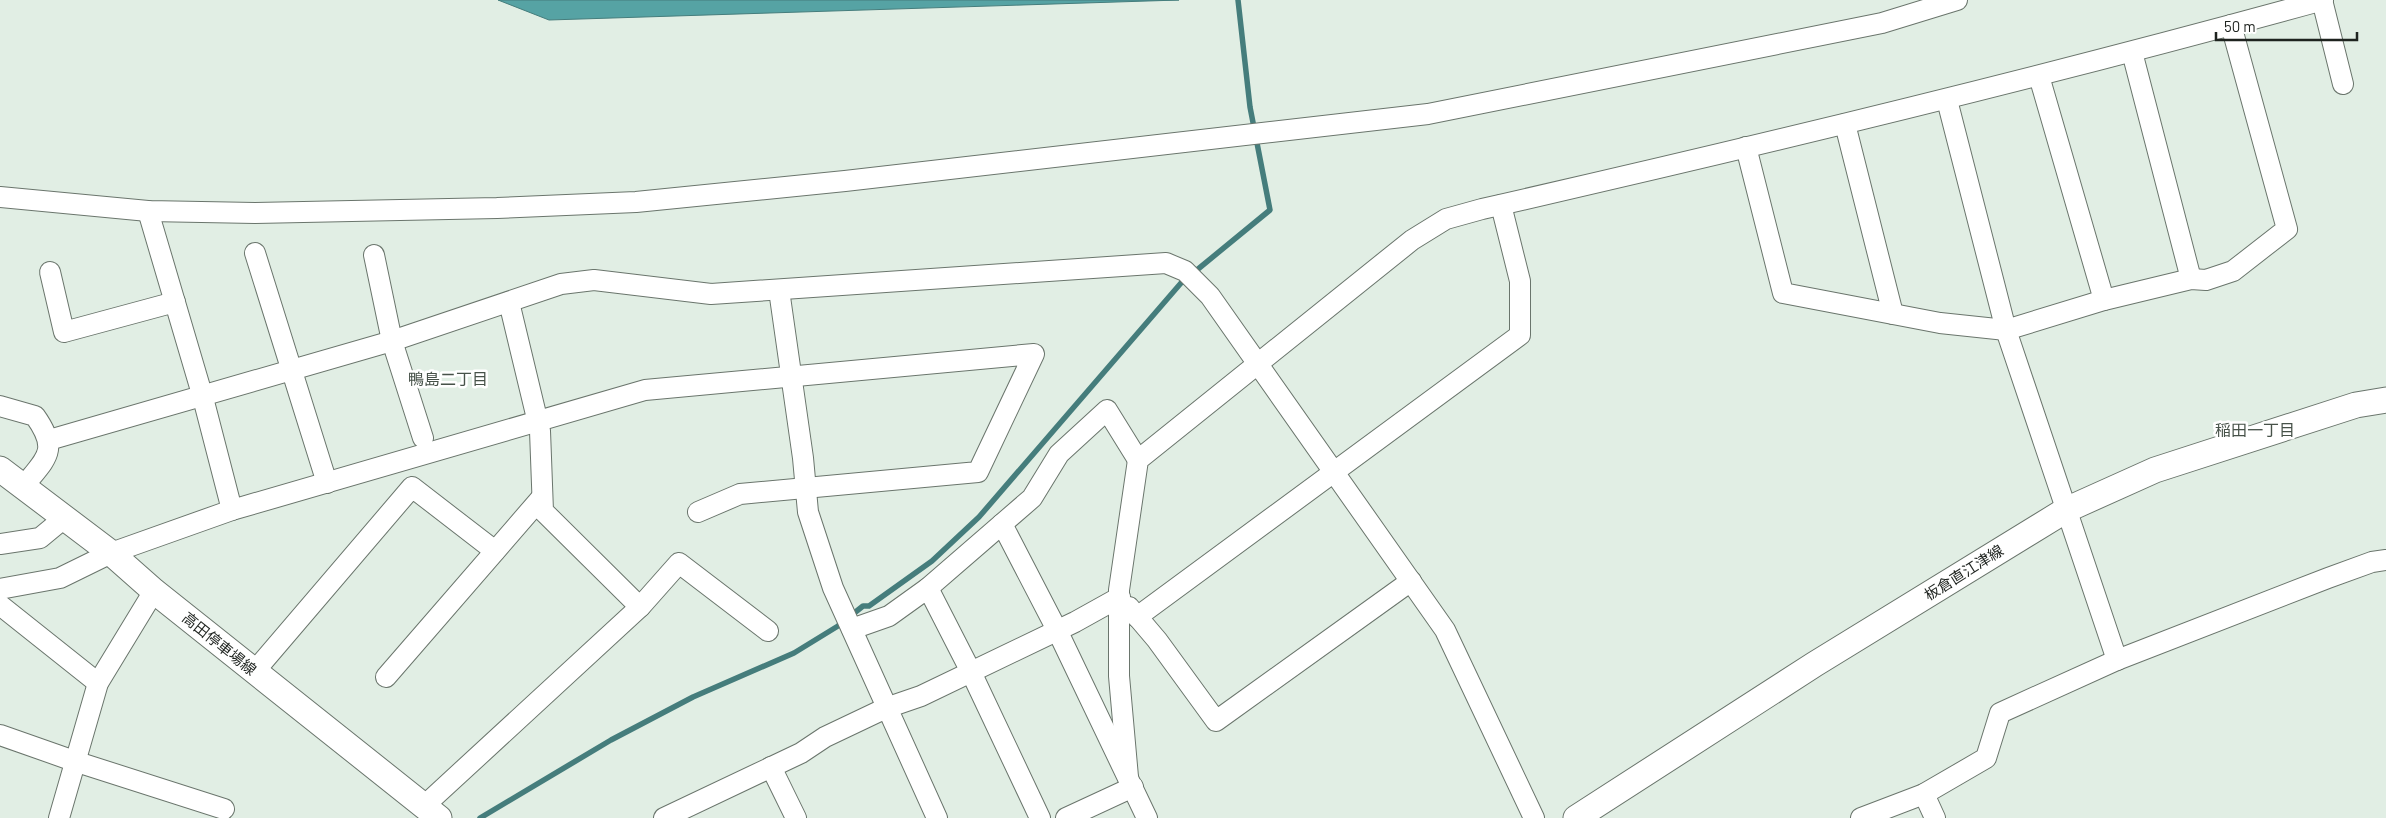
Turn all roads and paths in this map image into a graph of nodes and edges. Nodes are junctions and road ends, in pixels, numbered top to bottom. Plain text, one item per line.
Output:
1 (1957, 0) edge
2 (2322, 0) edge
3 (2231, 25) junction
4 (2132, 52) junction
5 (2039, 76) junction
6 (2343, 84) dead end
7 (1947, 100) junction
8 (1845, 124) junction
9 (1746, 147) junction
10 (0, 197) edge
11 (1501, 205) junction
12 (148, 211) junction
13 (255, 253) dead end
14 (374, 255) dead end
15 (50, 272) dead end
16 (2191, 279) junction
17 (779, 290) junction
18 (2104, 300) junction
19 (175, 302) junction
20 (509, 302) junction
21 (1893, 314) junction
22 (2006, 330) junction
23 (392, 341) junction
24 (1259, 364) junction
25 (292, 369) junction
26 (792, 378) junction
27 (202, 394) junction
28 (2386, 400) edge
29 (0, 406) edge
30 (538, 422) junction
31 (423, 438) dead end
32 (49, 440) junction
33 (1138, 460) junction
34 (0, 468) edge
35 (1335, 473) junction
36 (327, 483) junction
37 (23, 487) junction
38 (806, 487) junction
39 (542, 497) junction
40 (232, 510) junction
41 (2066, 510) junction
42 (698, 512) dead end
43 (63, 519) junction
44 (1002, 524) junction
45 (0, 544) edge
46 (495, 551) junction
47 (110, 554) junction
48 (2386, 560) edge
49 (1410, 581) junction
50 (928, 588) junction
51 (0, 589) edge
52 (154, 592) junction
53 (1120, 597) junction
54 (0, 605) edge
55 (640, 607) junction
56 (1137, 617) junction
57 (852, 628) junction
58 (1057, 630) junction
59 (768, 631) dead end
60 (2117, 660) junction
61 (254, 672) junction
62 (971, 672) junction
63 (386, 677) dead end
64 (98, 683) junction
65 (886, 708) junction
66 (0, 735) edge
67 (74, 762) junction
68 (771, 767) junction
69 (1131, 782) junction
70 (1924, 794) junction
71 (224, 809) dead end
72 (432, 812) edge
73 (59, 818) edge
74 (664, 818) edge
75 (796, 818) edge
76 (937, 818) edge
77 (1040, 818) edge
78 (1066, 818) edge
79 (1147, 818) edge
80 (1534, 818) edge
81 (1576, 818) edge
82 (1861, 818) edge
83 (1935, 818) edge

1 - 12 street
2 - 3 street
2 - 6 street
3 - 4 street
3 - 16 street
4 - 5 street
4 - 16 street
5 - 7 street
5 - 18 street
7 - 8 street
7 - 22 street
8 - 9 street
8 - 21 street
9 - 11 street
9 - 21 street
10 - 12 street
11 - 24 street
11 - 35 street
12 - 19 street
13 - 25 street
14 - 23 street
15 - 19 street
16 - 18 street
17 - 20 street
17 - 24 street
17 - 26 street
18 - 22 street
19 - 27 street
20 - 23 street
20 - 30 street
21 - 22 street
22 - 41 street
23 - 25 street
23 - 31 street
24 - 33 street
24 - 35 street
25 - 27 street
25 - 36 street
26 - 30 street
26 - 38 street
26 - 38 street
27 - 32 street
27 - 40 street
28 - 41 main road, 板倉直江津線
29 - 32 street
30 - 36 street
30 - 39 street
32 - 37 street
33 - 44 street
33 - 53 street
34 - 37 main road, 高田停車場線
35 - 49 street
35 - 56 street
36 - 40 street
37 - 43 main road, 高田停車場線
38 - 42 street
38 - 57 street
39 - 46 street
39 - 55 street
40 - 47 street
41 - 60 street
41 - 81 main road, 板倉直江津線
43 - 45 street
43 - 47 main road, 高田停車場線
44 - 50 street
44 - 58 street
46 - 61 street
46 - 63 street
47 - 51 street
47 - 52 main road, 高田停車場線
48 - 60 street
49 - 56 street
49 - 80 street
50 - 57 street
50 - 62 street
52 - 61 main road, 高田停車場線
52 - 64 street
53 - 56 street
53 - 58 street
53 - 69 street
54 - 64 street
55 - 59 street
55 - 72 street
57 - 65 street
58 - 62 street
58 - 69 street
60 - 70 street
61 - 72 main road, 高田停車場線
62 - 65 street
62 - 77 street
64 - 67 street
65 - 68 street
65 - 76 street
66 - 67 street
67 - 71 street
67 - 73 street
68 - 74 street
68 - 75 street
69 - 78 street
69 - 79 street
70 - 82 street
70 - 83 street

